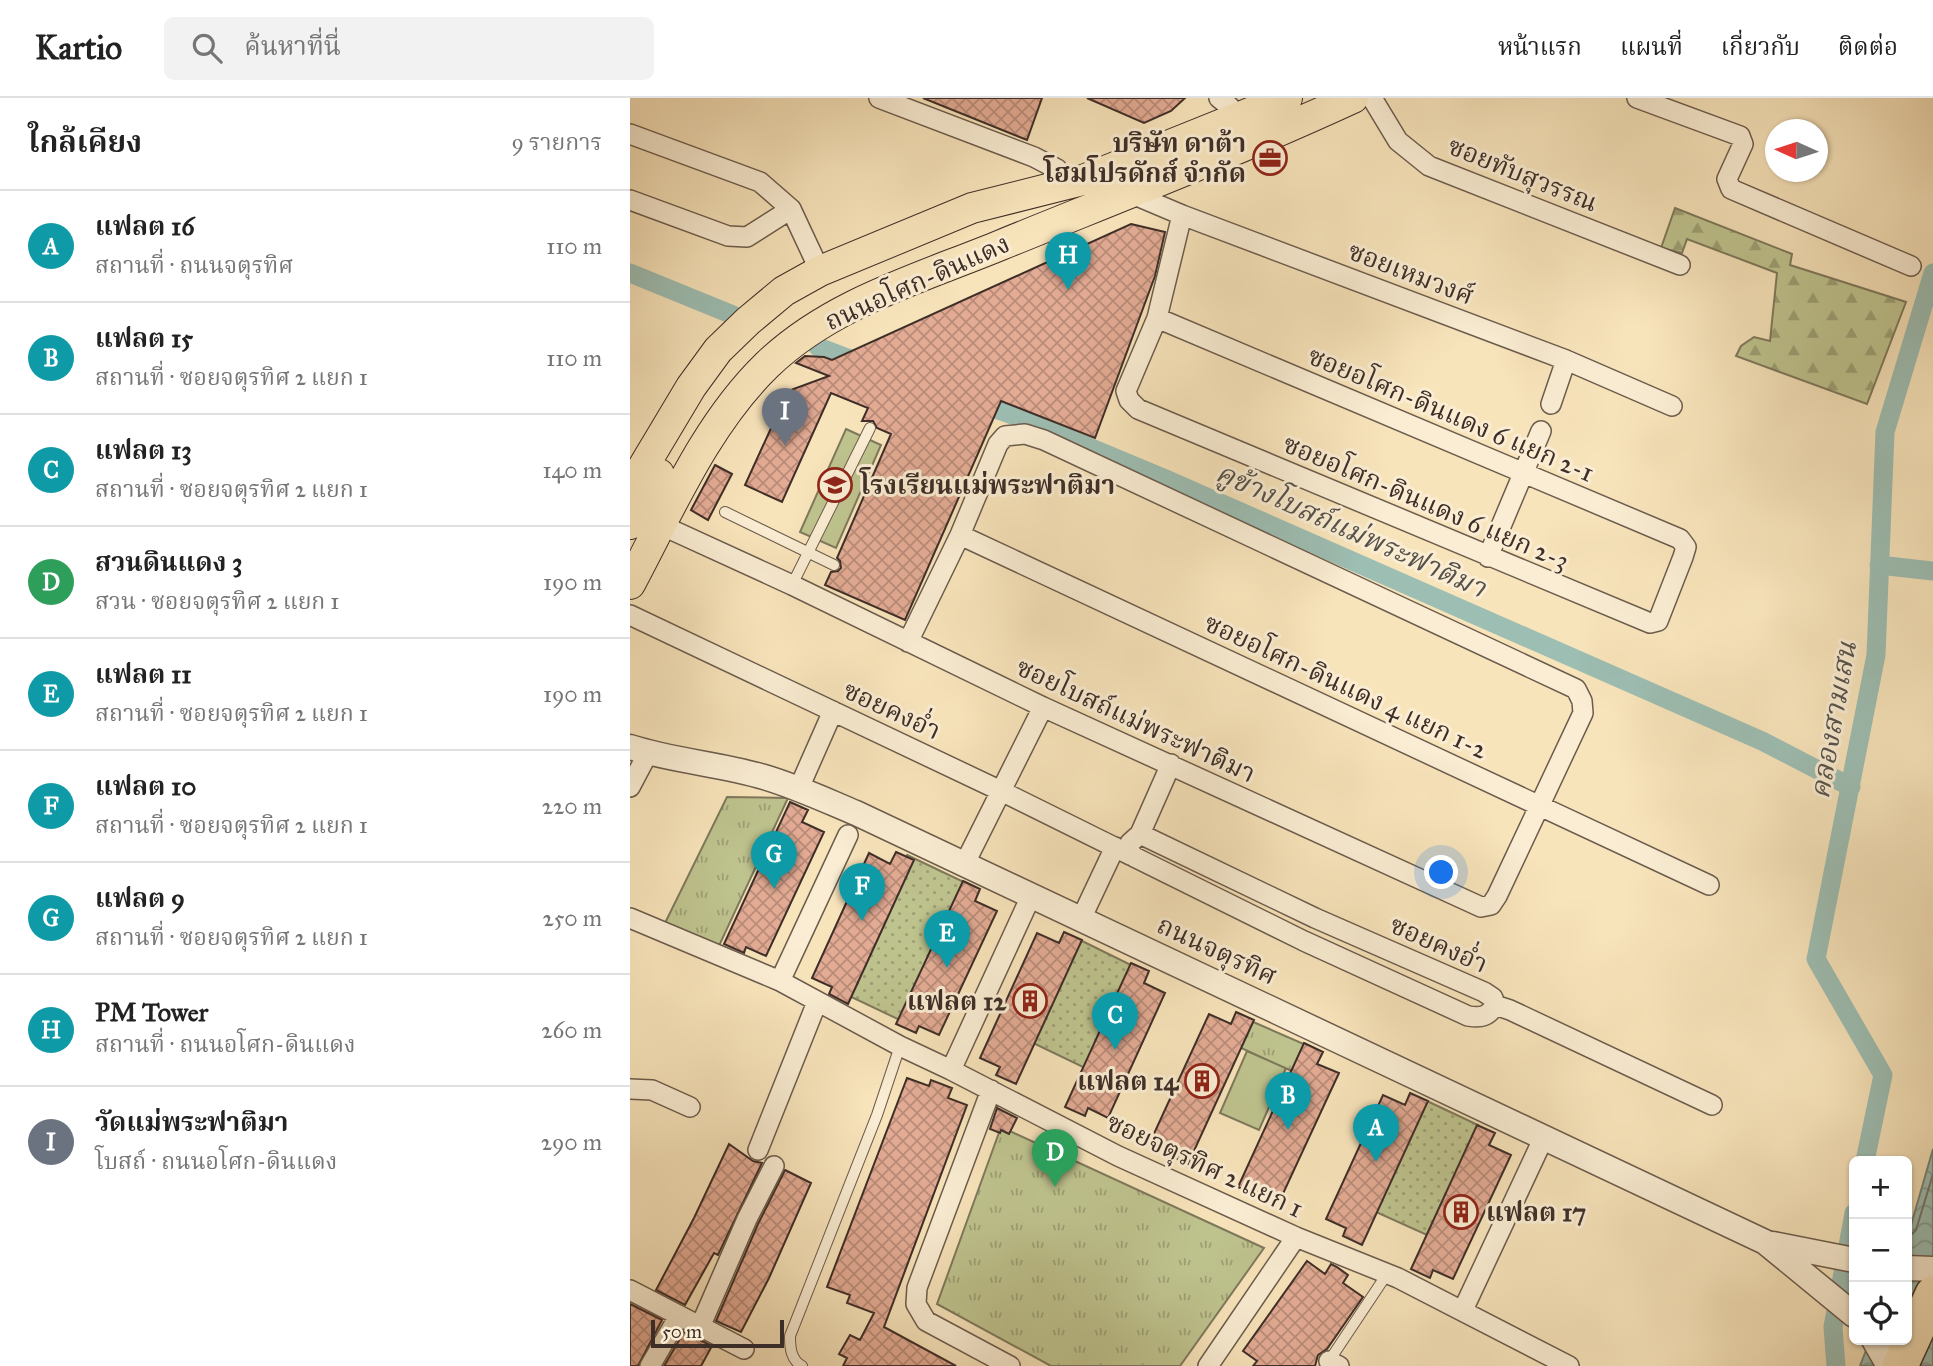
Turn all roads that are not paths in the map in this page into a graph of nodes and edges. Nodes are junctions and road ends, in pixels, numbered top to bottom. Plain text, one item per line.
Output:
1 (878, 98) edge
2 (1353, 98) edge
3 (1372, 98) edge
4 (1637, 98) edge
5 (1283, 99) edge
6 (1227, 109) edge
7 (630, 134) edge
8 (1072, 184) junction
9 (1130, 193) junction
10 (630, 200) edge
11 (791, 209) junction
12 (1182, 215) junction
13 (1680, 265) dead end
14 (1911, 266) dead end
15 (820, 271) junction
16 (1157, 318) junction
17 (1566, 360) junction
18 (1551, 404) dead end
19 (1672, 406) dead end
20 (870, 428) dead end
21 (1541, 431) dead end
22 (1524, 472) junction
23 (630, 489) edge
24 (725, 512) dead end
25 (630, 524) edge
26 (661, 525) junction
27 (960, 535) junction
28 (809, 553) junction
29 (1488, 557) junction
30 (834, 565) dead end
31 (630, 584) edge
32 (1673, 584) joint
33 (792, 585) junction
34 (630, 615) edge
35 (908, 642) junction
36 (1043, 707) junction
37 (833, 711) junction
38 (639, 750) edge
39 (1171, 764) junction
40 (630, 787) edge
41 (799, 788) junction
42 (1001, 791) junction
43 (1539, 805) junction
44 (1140, 834) junction
45 (848, 835) dead end
46 (1122, 851) junction
47 (964, 865) junction
48 (1709, 885) dead end
49 (1031, 896) junction
50 (630, 918) edge
51 (1315, 918) junction
52 (1081, 919) junction
53 (1304, 941) junction
54 (780, 981) junction
55 (817, 1002) junction
56 (1495, 1005) junction
57 (900, 1046) junction
58 (951, 1070) junction
59 (630, 1089) edge
60 (991, 1090) junction
61 (1712, 1105) dead end
62 (690, 1107) dead end
63 (1544, 1137) junction
64 (758, 1150) dead end
65 (774, 1166) dead end
66 (1296, 1237) junction
67 (1765, 1242) junction
68 (1849, 1259) edge
69 (1912, 1268) edge
70 (1933, 1269) edge
71 (1387, 1274) junction
72 (630, 1290) edge
73 (1933, 1294) edge
74 (1463, 1310) junction
75 (1849, 1311) edge
76 (679, 1315) junction
77 (700, 1327) junction
78 (1933, 1344) edge
79 (1877, 1345) edge
80 (744, 1349) dead end
81 (1331, 1364) edge
82 (650, 1366) edge
83 (802, 1366) edge
84 (1010, 1366) edge
85 (1208, 1366) edge
86 (1569, 1366) edge
87 (1889, 1366) edge
88 (1900, 1366) edge
89 (1926, 1366) edge

1 - 8 street
2 - 9 main road, ถนนอโศก-ดินแดง
3 - 13 street, ซอยทับสุวรรณ
4 - 14 street
5 - 6 main road, ถนนอโศก-ดินแดง
6 - 8 main road, ถนนอโศก-ดินแดง
7 - 11 street
8 - 15 main road, ถนนอโศก-ดินแดง
8 - 25 main road
9 - 12 street, ซอยเหมวงศ์
9 - 26 main road, ถนนอโศก-ดินแดง
10 - 11 street
11 - 15 street
12 - 16 street
12 - 17 street, ซอยเหมวงศ์
15 - 23 main road, ถนนอโศก-ดินแดง
16 - 22 street, ซอยอโศก-ดินแดง 6 แยก 2-1
16 - 29 street, ซอยอโศก-ดินแดง 6 แยก 2-3
17 - 18 street
17 - 19 street, ซอยเหมวงศ์
20 - 28 lane
21 - 22 street
22 - 29 street
22 - 32 street, ซอยอโศก-ดินแดง 6 แยก 2-1
24 - 28 lane
26 - 31 main road, ถนนอโศก-ดินแดง
26 - 33 street, ซอยโบสถ์แม่พระฟาติมา
27 - 35 street
27 - 43 street, ซอยอโศก-ดินแดง 4 แยก 1-2
27 - 43 street
28 - 30 lane
28 - 33 lane
29 - 32 street, ซอยอโศก-ดินแดง 6 แยก 2-3
33 - 35 street, ซอยโบสถ์แม่พระฟาติมา
34 - 37 street, ซอยคงอ่ำ
35 - 36 street, ซอยโบสถ์แม่พระฟาติมา
36 - 39 street, ซอยโบสถ์แม่พระฟาติมา
36 - 42 street
37 - 41 street
37 - 42 street, ซอยคงอ่ำ
38 - 40 street
38 - 41 street, ถนนจตุรทิศ
39 - 43 street, ซอยโบสถ์แม่พระฟาติมา
39 - 44 street
41 - 47 street, ถนนจตุรทิศ
42 - 46 street, ซอยคงอ่ำ
42 - 47 street
43 - 48 street, ซอยอโศก-ดินแดง 4 แยก 1-2
44 - 46 street
44 - 51 street, ซอยคงอ่ำ
45 - 54 street
46 - 52 street
46 - 53 street, ซอยคงอ่ำ
47 - 49 street, ถนนจตุรทิศ
49 - 52 street, ถนนจตุรทิศ
49 - 58 street
50 - 54 street, ซอยจตุรทิศ 2 แยก 1
51 - 53 street
51 - 56 street, ซอยคงอ่ำ
52 - 63 street, ถนนจตุรทิศ
53 - 56 street, ซอยคงอ่ำ
54 - 55 street, ซอยจตุรทิศ 2 แยก 1
55 - 57 street, ซอยจตุรทิศ 2 แยก 1
55 - 64 street
56 - 61 street
57 - 58 street, ซอยจตุรทิศ 2 แยก 1
57 - 83 lane
58 - 60 street, ซอยจตุรทิศ 2 แยก 1
59 - 62 street
60 - 66 street, ซอยจตุรทิศ 2 แยก 1
60 - 84 street
63 - 67 street, ถนนจตุรทิศ
63 - 74 street
65 - 77 street
66 - 71 street, ซอยจตุรทิศ 2 แยก 1
66 - 85 street
67 - 68 street, ถนนจตุรทิศ
67 - 75 street, ถนนจตุรทิศ
69 - 70 street
71 - 74 street, ซอยจตุรทิศ 2 แยก 1
71 - 81 lane
72 - 76 street
73 - 88 highway
74 - 86 street, ซอยจตุรทิศ 2 แยก 1
76 - 77 street
76 - 82 street
77 - 80 street
78 - 89 highway
79 - 87 street

